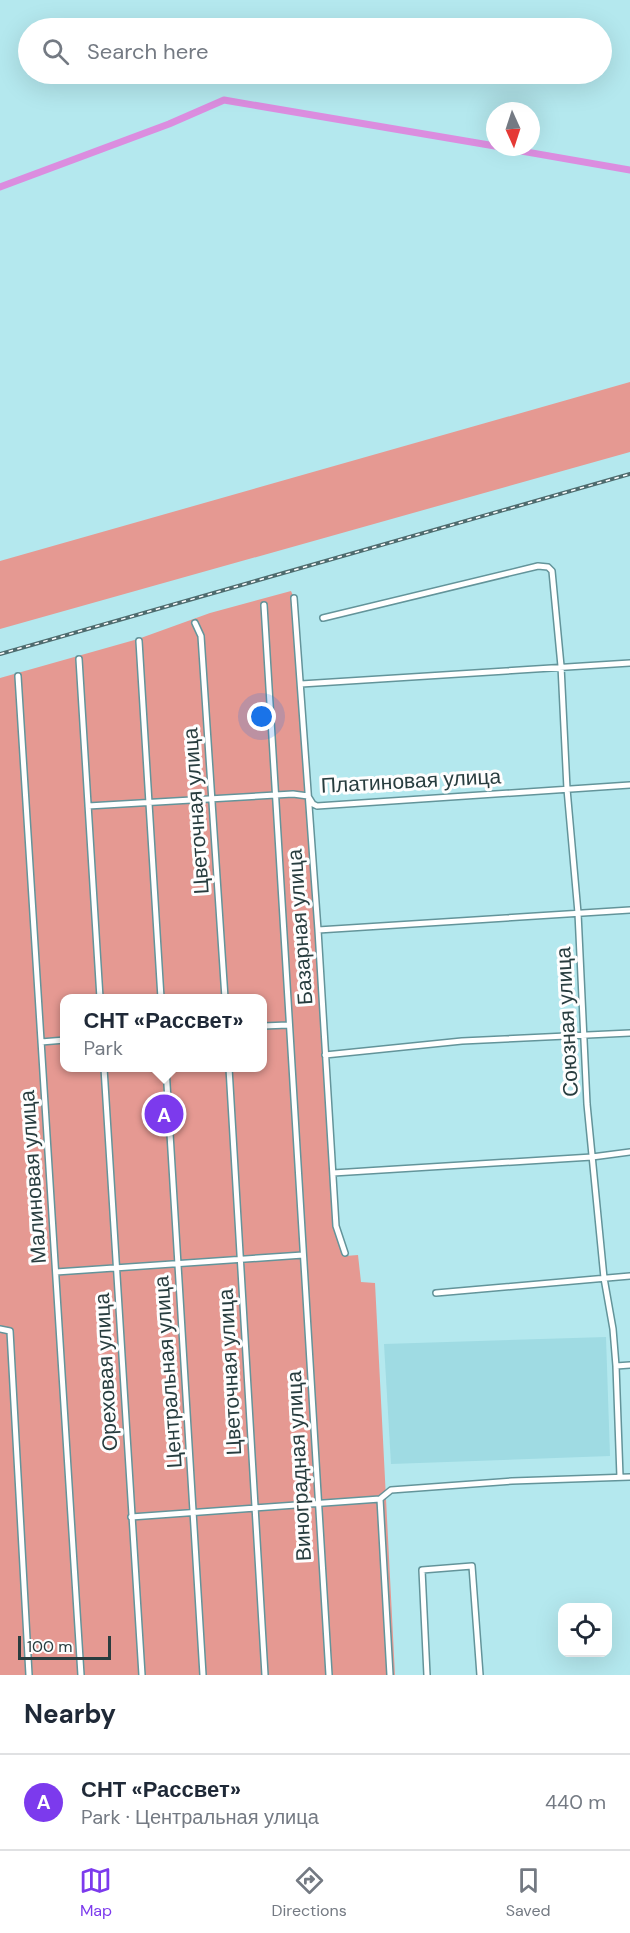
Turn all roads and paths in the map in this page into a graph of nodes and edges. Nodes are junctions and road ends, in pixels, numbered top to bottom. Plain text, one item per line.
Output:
1 (294, 598) dead end
2 (264, 605) dead end
3 (323, 618) dead end
4 (195, 623) dead end
5 (139, 641) dead end
6 (79, 659) dead end
7 (630, 663) edge
8 (561, 666) junction
9 (18, 676) dead end
10 (301, 684) junction
11 (630, 785) edge
12 (567, 789) junction
13 (274, 795) junction
14 (308, 796) junction
15 (212, 798) junction
16 (149, 803) junction
17 (88, 806) junction
18 (630, 910) edge
19 (578, 913) junction
20 (318, 930) junction
21 (100, 994) edge
22 (161, 994) edge
23 (225, 994) edge
24 (288, 1025) junction
25 (267, 1026) edge
26 (630, 1033) edge
27 (584, 1036) junction
28 (60, 1040) edge
29 (40, 1042) junction
30 (324, 1055) junction
31 (104, 1072) edge
32 (165, 1072) edge
33 (229, 1072) edge
34 (630, 1152) edge
35 (592, 1157) junction
36 (333, 1173) junction
37 (345, 1253) dead end
38 (303, 1255) junction
39 (241, 1259) junction
40 (178, 1264) junction
41 (117, 1267) junction
42 (56, 1272) junction
43 (630, 1276) edge
44 (604, 1278) junction
45 (436, 1293) dead end
46 (0, 1329) edge
47 (616, 1365) junction
48 (630, 1365) edge
49 (620, 1477) junction
50 (630, 1477) edge
51 (380, 1499) junction
52 (317, 1504) junction
53 (254, 1508) junction
54 (193, 1511) junction
55 (131, 1517) junction
56 (29, 1675) edge
57 (81, 1675) edge
58 (142, 1675) edge
59 (204, 1675) edge
60 (265, 1675) edge
61 (329, 1675) edge
62 (390, 1675) edge
63 (427, 1675) edge
64 (480, 1675) edge

1 - 10 street, Базарная улица
2 - 13 street, Виноградная улица
3 - 8 street, Союзная улица
4 - 15 street, Цветочная улица
5 - 16 street
6 - 17 street
7 - 8 street
8 - 10 street
8 - 12 street, Союзная улица
9 - 29 street, Малиновая улица
10 - 14 street, Базарная улица
11 - 12 street, Платиновая улица
12 - 14 street, Платиновая улица
12 - 19 street, Союзная улица
13 - 14 street, Платиновая улица
13 - 15 street, Платиновая улица
13 - 24 street, Виноградная улица
14 - 20 street, Базарная улица
15 - 16 street, Платиновая улица
15 - 23 street, Цветочная улица
16 - 17 street, Платиновая улица
16 - 22 street
17 - 21 street
18 - 19 street
19 - 20 street
19 - 27 street, Союзная улица
20 - 30 street, Базарная улица
24 - 25 street
24 - 38 street, Виноградная улица
26 - 27 street
27 - 30 street
27 - 35 street, Союзная улица
28 - 29 street
29 - 42 street, Малиновая улица
30 - 36 street, Базарная улица
31 - 41 street, Ореховая улица
32 - 40 street, Центральная улица
33 - 39 street, Цветочная улица
34 - 35 street
35 - 36 street
35 - 44 street, Союзная улица
36 - 37 street, Базарная улица
38 - 39 street
38 - 52 street, Виноградная улица
39 - 40 street
39 - 53 street, Цветочная улица
40 - 41 street
40 - 54 street, Центральная улица
41 - 42 street
41 - 55 street, Ореховая улица
42 - 57 street, Малиновая улица
43 - 44 street
44 - 45 street
44 - 47 street, Союзная улица
46 - 56 street
47 - 48 street
47 - 49 street, Союзная улица
49 - 50 street
49 - 51 street
51 - 52 street
51 - 62 street
52 - 53 street
52 - 61 street, Виноградная улица
53 - 54 street
53 - 60 street, Цветочная улица
54 - 55 street
54 - 59 street, Центральная улица
55 - 58 street, Ореховая улица
63 - 64 street

